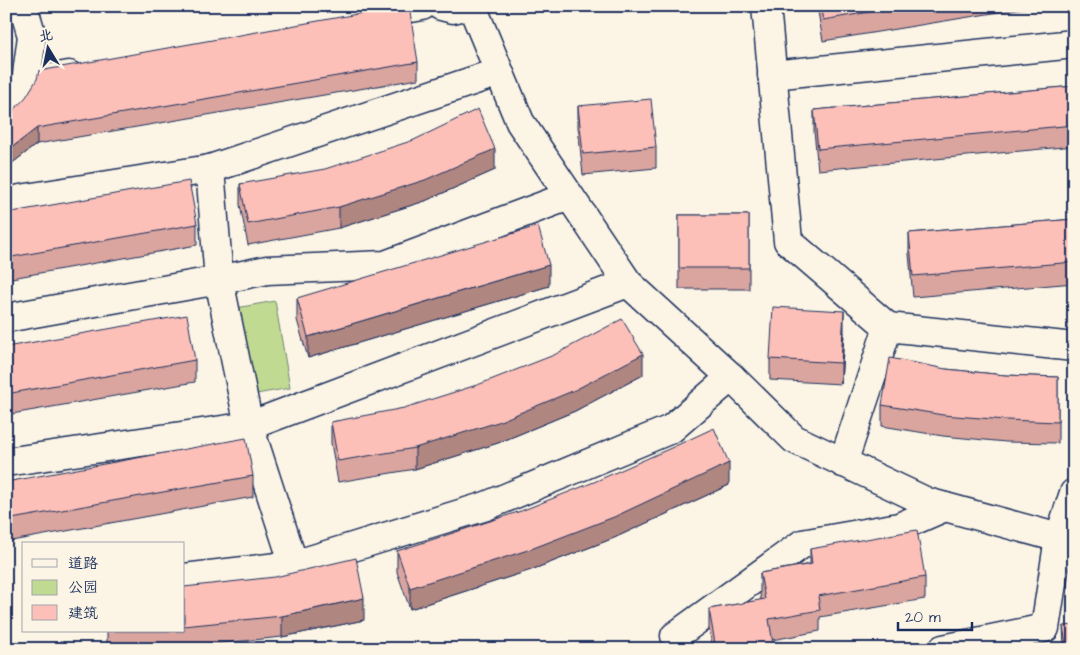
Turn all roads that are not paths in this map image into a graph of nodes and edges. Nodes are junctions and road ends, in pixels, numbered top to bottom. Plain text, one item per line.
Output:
1 (22, 6) edge
2 (422, 6) edge
3 (441, 6) edge
4 (466, 6) edge
5 (472, 6) edge
6 (766, 6) edge
7 (349, 19) edge
8 (1074, 44) edge
9 (91, 71) edge
10 (500, 72) junction
11 (772, 75) junction
12 (25, 89) junction
13 (6, 110) edge
14 (210, 169) junction
15 (569, 196) junction
16 (20, 199) dead end
17 (219, 280) junction
18 (628, 284) junction
19 (6, 318) edge
20 (888, 327) junction
21 (1074, 347) edge
22 (731, 377) junction
23 (249, 426) junction
24 (6, 462) edge
25 (843, 463) junction
26 (1074, 493) edge
27 (945, 507) junction
28 (1066, 540) edge
29 (294, 564) junction
30 (185, 578) edge
31 (675, 636) dead end
32 (1047, 638) edge
33 (943, 649) edge

1 - 12 lane
2 - 7 lane
3 - 4 lane
5 - 10 lane
6 - 11 lane
8 - 11 lane
9 - 12 lane
10 - 14 lane
10 - 15 lane
11 - 20 lane
12 - 13 lane
14 - 16 lane
14 - 17 lane
15 - 17 lane
15 - 18 lane
17 - 19 lane
17 - 23 lane
18 - 22 lane
18 - 23 lane
20 - 21 lane
20 - 25 lane
22 - 25 lane
22 - 29 lane
23 - 24 lane
23 - 29 lane
25 - 27 lane
26 - 28 lane
27 - 28 lane
27 - 31 lane
28 - 32 lane
29 - 30 lane
32 - 33 lane

